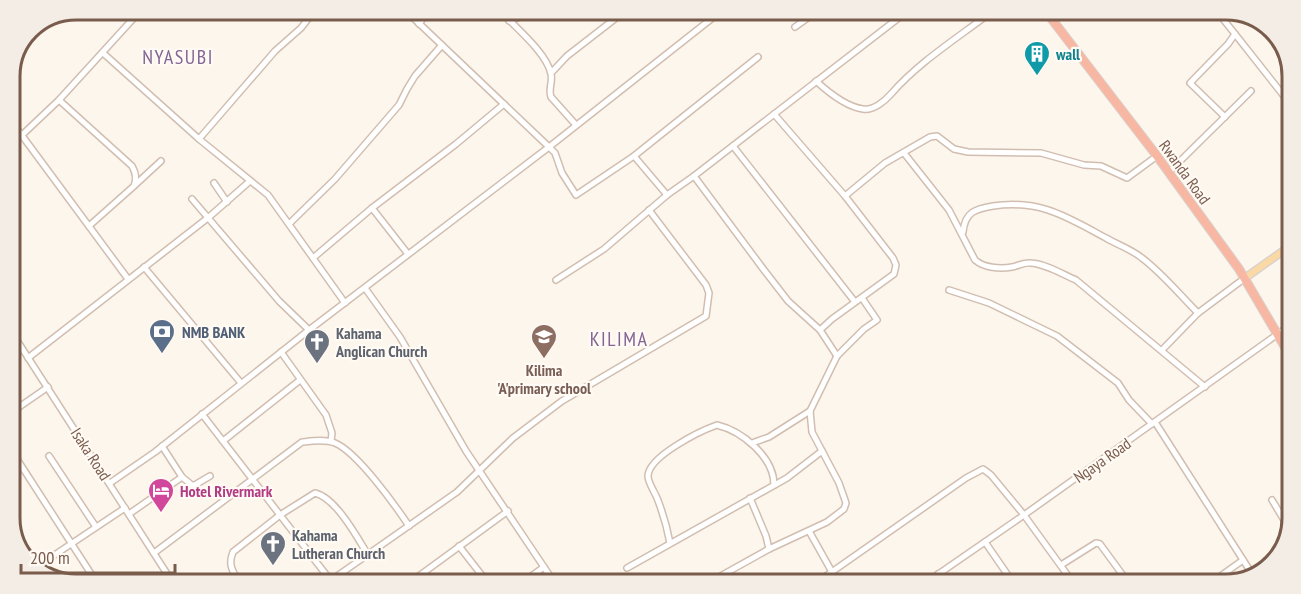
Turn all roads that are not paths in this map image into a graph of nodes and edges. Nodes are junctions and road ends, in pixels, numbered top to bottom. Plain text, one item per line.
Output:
1 (132, 20) edge
2 (307, 20) edge
3 (415, 20) edge
4 (422, 20) edge
5 (613, 20) edge
6 (709, 20) edge
7 (805, 20) edge
8 (894, 20) edge
9 (981, 20) edge
10 (1052, 20) edge
11 (1224, 20) edge
12 (509, 21) edge
13 (419, 24) junction
14 (795, 27) dead end
15 (1235, 34) junction
16 (442, 45) junction
17 (103, 53) junction
18 (758, 57) dead end
19 (551, 74) junction
20 (816, 81) junction
21 (1251, 91) dead end
22 (1281, 91) edge
23 (59, 99) junction
24 (504, 104) junction
25 (774, 114) junction
26 (1225, 117) junction
27 (576, 126) junction
28 (21, 136) joint
29 (199, 139) junction
30 (733, 146) junction
31 (549, 147) junction
32 (904, 153) junction
33 (634, 156) junction
34 (1157, 156) junction
35 (160, 161) dead end
36 (1169, 172) junction
37 (694, 176) junction
38 (250, 181) junction
39 (214, 183) dead end
40 (134, 186) junction
41 (667, 195) junction
42 (845, 196) junction
43 (192, 199) dead end
44 (227, 202) junction
45 (372, 208) junction
46 (649, 210) junction
47 (209, 217) junction
48 (289, 224) junction
49 (89, 226) junction
50 (963, 234) junction
51 (1281, 252) edge
52 (408, 255) junction
53 (313, 258) junction
54 (144, 267) junction
55 (1245, 278) junction
56 (128, 279) junction
57 (556, 280) dead end
58 (365, 288) junction
59 (949, 290) dead end
60 (862, 298) junction
61 (855, 302) junction
62 (345, 303) junction
63 (1198, 313) junction
64 (309, 330) junction
65 (820, 330) junction
66 (1282, 333) edge
67 (1279, 335) junction
68 (1282, 340) edge
69 (20, 345) edge
70 (1162, 350) junction
71 (281, 352) junction
72 (837, 356) junction
73 (28, 358) junction
74 (300, 380) junction
75 (241, 383) junction
76 (48, 387) junction
77 (1205, 387) junction
78 (20, 406) edge
79 (810, 411) junction
80 (202, 414) junction
81 (1154, 423) junction
82 (223, 441) junction
83 (331, 441) junction
84 (752, 443) junction
85 (162, 446) junction
86 (822, 451) junction
87 (49, 456) dead end
88 (20, 464) edge
89 (481, 470) junction
90 (210, 476) dead end
91 (182, 477) junction
92 (251, 480) junction
93 (110, 483) junction
94 (774, 485) junction
95 (750, 498) junction
96 (1272, 500) dead end
97 (125, 508) junction
98 (508, 511) junction
99 (129, 514) junction
100 (280, 515) junction
101 (1024, 515) junction
102 (1282, 517) edge
103 (409, 526) junction
104 (96, 527) junction
105 (809, 531) junction
106 (985, 542) junction
107 (670, 543) junction
108 (72, 544) junction
109 (459, 546) junction
110 (769, 549) junction
111 (154, 554) junction
112 (369, 555) junction
113 (1243, 560) junction
114 (42, 564) edge
115 (1061, 565) junction
116 (544, 567) junction
117 (627, 568) dead end
118 (1249, 570) edge
119 (832, 572) junction
120 (91, 574) edge
121 (167, 574) edge
122 (234, 574) edge
123 (326, 574) edge
124 (341, 574) edge
125 (421, 574) edge
126 (480, 574) edge
127 (534, 574) edge
128 (549, 574) edge
129 (724, 574) edge
130 (829, 574) edge
131 (938, 574) edge
132 (1007, 574) edge
133 (1067, 574) edge
134 (1122, 574) edge
135 (1223, 574) edge

1 - 17 street
2 - 29 street
3 - 13 street
4 - 13 street
5 - 19 street
6 - 27 street
7 - 14 street
8 - 20 street
9 - 20 street
10 - 34 highway, Rwanda Road
11 - 15 street
12 - 19 street
13 - 16 street
15 - 22 street
15 - 26 street
16 - 24 street
16 - 48 street
17 - 23 street
17 - 29 street
18 - 33 street
19 - 27 street
20 - 25 street
21 - 26 street
23 - 28 street
23 - 40 street
24 - 31 street
24 - 45 street
25 - 30 street
25 - 42 street
26 - 36 street
27 - 31 street
28 - 49 street
29 - 38 street
30 - 37 street
30 - 61 street
31 - 33 street
31 - 52 street
32 - 34 street
32 - 42 street
32 - 50 street
33 - 41 street
34 - 36 highway, Rwanda Road
35 - 40 street
36 - 55 highway, Rwanda Road
37 - 41 street
37 - 65 street
38 - 44 street
38 - 48 street
39 - 44 street
40 - 49 street
41 - 46 street
42 - 60 street
43 - 47 street
44 - 47 street
45 - 52 street
45 - 53 street
46 - 57 street
46 - 89 street
47 - 54 street
47 - 64 street
48 - 53 street
49 - 56 street
50 - 63 street
50 - 70 street
51 - 55 main road
52 - 58 street
53 - 62 street
54 - 56 street
54 - 75 street
55 - 63 street
55 - 67 highway, Rwanda Road
56 - 73 street
58 - 62 street
58 - 89 street
59 - 81 street
60 - 61 street
60 - 72 street
61 - 65 street
62 - 64 street
63 - 70 street
64 - 71 street
65 - 72 street
66 - 67 street, Ngaya Road
67 - 68 highway, Rwanda Road
67 - 77 street, Ngaya Road
69 - 73 street, Isaka Road
70 - 77 street
71 - 74 street
71 - 75 street
72 - 79 street
73 - 76 street, Isaka Road
74 - 82 street
74 - 83 street
75 - 80 street
76 - 78 street
76 - 93 street, Isaka Road
77 - 81 street, Ngaya Road
79 - 84 street
79 - 86 street
80 - 82 street
80 - 85 street
81 - 101 street, Ngaya Road
81 - 113 street
82 - 92 street
83 - 92 street
83 - 103 street
84 - 94 street
84 - 107 street
85 - 91 street
85 - 93 street
86 - 94 street
86 - 105 street
87 - 104 street
88 - 108 street
89 - 98 street
89 - 103 street
90 - 91 street
91 - 99 street
92 - 100 street
92 - 111 street
93 - 97 street, Isaka Road
94 - 95 street
95 - 107 street
95 - 110 street
96 - 102 street
97 - 99 street, Isaka Road
97 - 104 street
98 - 109 street
98 - 116 street
99 - 111 street, Isaka Road
100 - 112 street
100 - 122 street
100 - 123 street
101 - 106 street, Ngaya Road
101 - 115 street
101 - 119 street
103 - 112 street
104 - 108 street
105 - 110 street
105 - 119 street
106 - 131 street, Ngaya Road
106 - 132 street
107 - 117 street
108 - 114 street
108 - 120 street
109 - 125 street
109 - 126 street
110 - 129 street
111 - 121 street, Isaka Road
112 - 124 street
113 - 118 street
113 - 135 street
115 - 133 street
115 - 134 street
116 - 127 street
116 - 128 street
119 - 130 street

